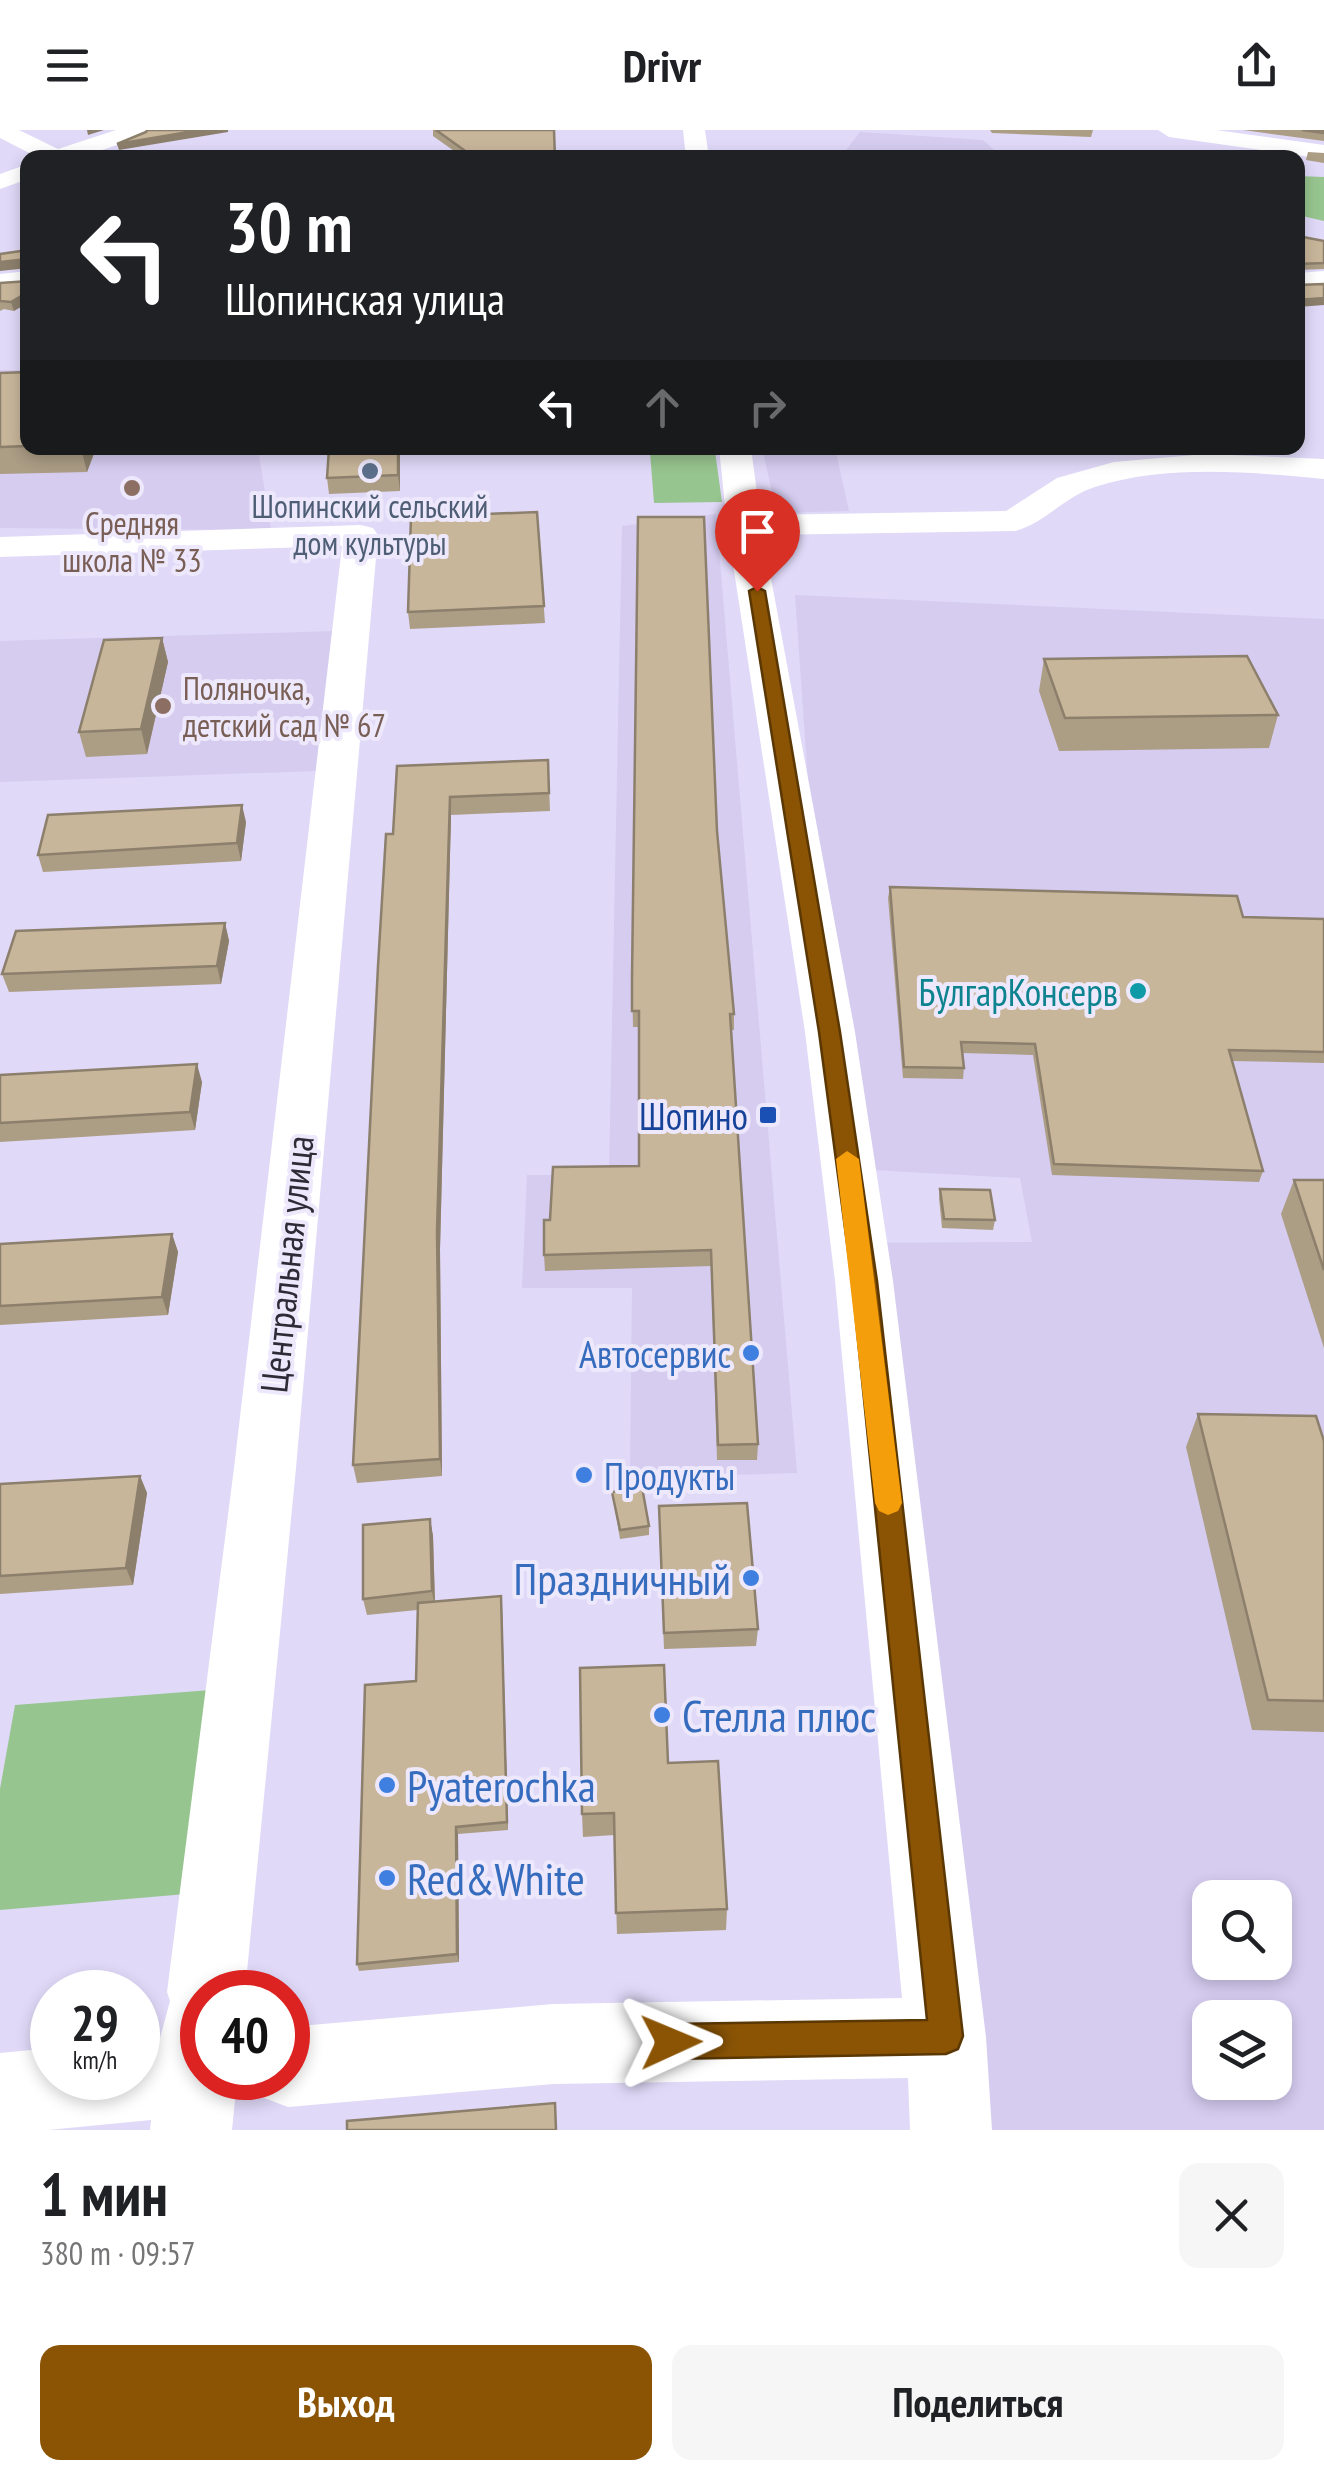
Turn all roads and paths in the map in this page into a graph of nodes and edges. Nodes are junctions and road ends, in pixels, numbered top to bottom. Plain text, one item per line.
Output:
1 (2, 130) edge
2 (138, 130) edge
3 (1170, 130) edge
4 (42, 150) edge
5 (77, 150) edge
6 (1324, 152) edge
7 (737, 455) edge
8 (1324, 469) edge
9 (744, 525) junction
10 (0, 547) edge
11 (208, 1970) edge
12 (946, 2036) junction
13 (310, 2065) edge
14 (180, 2077) edge
15 (0, 2094) edge
16 (951, 2130) edge

1 - 4 street
2 - 5 street
3 - 6 street
7 - 9 street
8 - 9 street
9 - 12 street
10 - 11 street, Центральная улица
12 - 13 street
12 - 16 street
14 - 15 street

